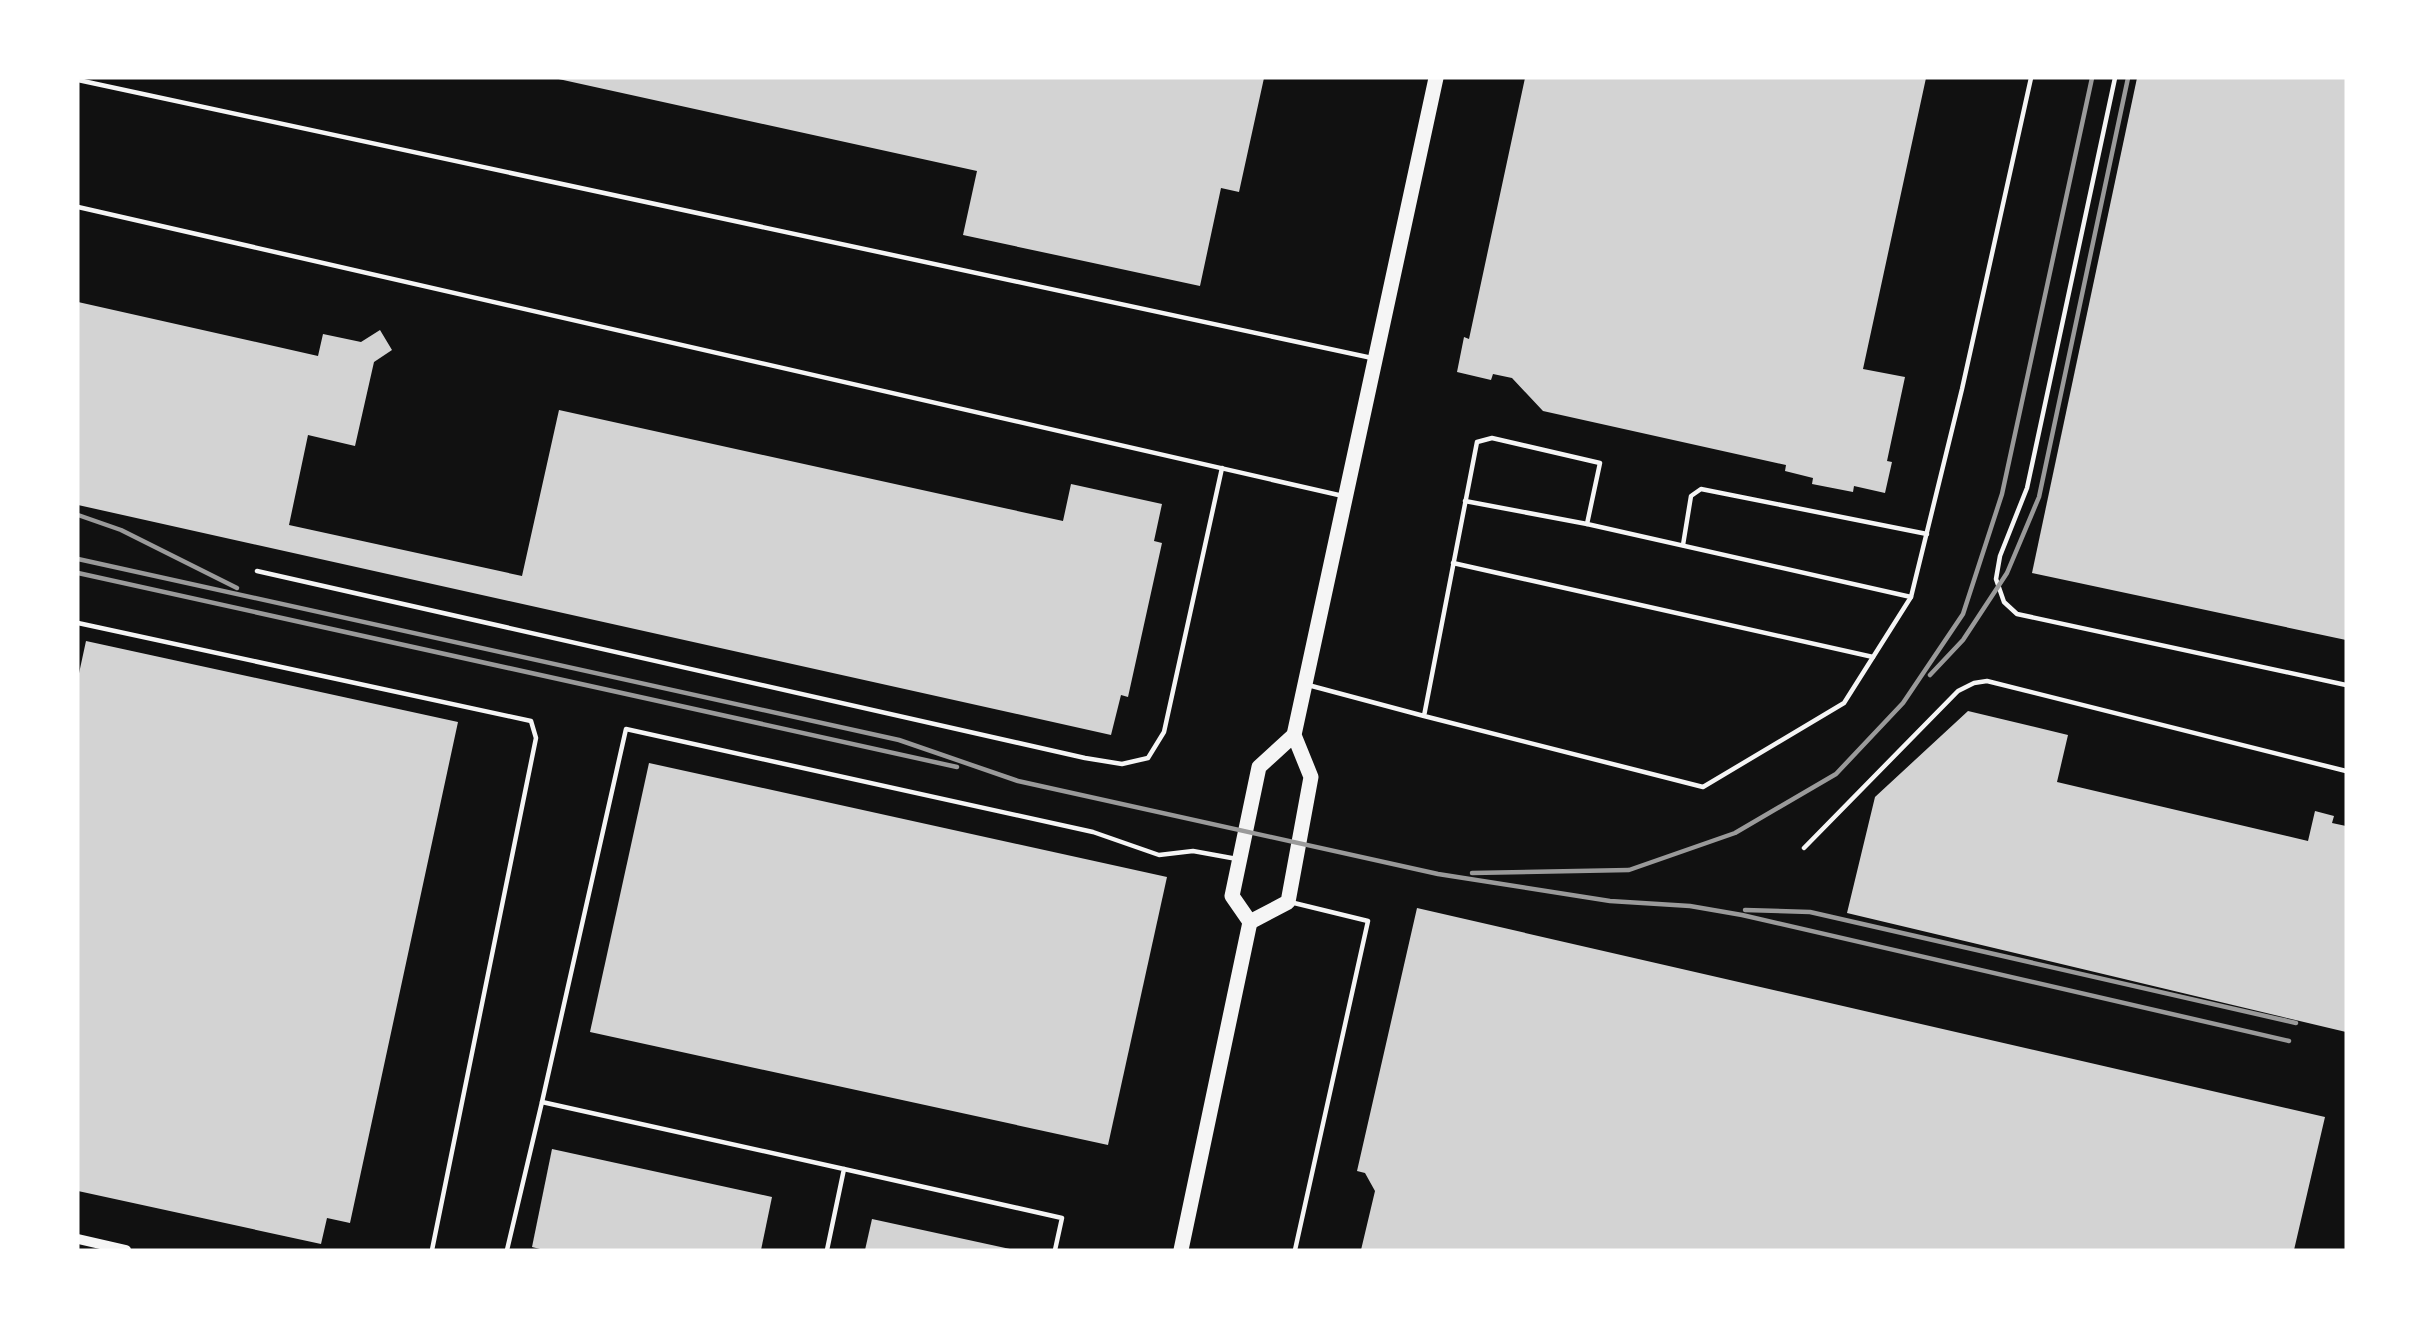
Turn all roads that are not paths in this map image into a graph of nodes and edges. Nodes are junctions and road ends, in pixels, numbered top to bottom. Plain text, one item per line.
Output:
1 (1436, 78) edge
2 (2031, 78) edge
3 (2115, 78) edge
4 (78, 80) edge
5 (78, 207) edge
6 (1376, 359) junction
7 (1222, 468) junction
8 (1346, 496) junction
9 (1465, 501) junction
10 (1587, 524) junction
11 (1927, 534) junction
12 (1683, 545) junction
13 (1453, 563) junction
14 (257, 571) dead end
15 (1911, 597) junction
16 (78, 623) edge
17 (1873, 657) junction
18 (1305, 684) junction
19 (2346, 685) edge
20 (1424, 716) junction
21 (1294, 735) junction
22 (2346, 771) edge
23 (1804, 848) dead end
24 (1239, 860) junction
25 (1288, 902) junction
26 (1250, 922) junction
27 (542, 1102) junction
28 (844, 1169) junction
29 (78, 1239) edge
30 (126, 1250) edge
31 (432, 1250) edge
32 (507, 1250) edge
33 (827, 1250) edge
34 (1055, 1250) edge
35 (1180, 1250) edge
36 (1295, 1250) edge

1 - 6 main road
2 - 11 lane
3 - 19 lane
4 - 6 lane
5 - 7 lane
6 - 8 main road
7 - 8 lane
7 - 14 lane
8 - 18 main road
9 - 10 lane
9 - 10 lane
9 - 13 lane
10 - 12 lane
11 - 12 lane
11 - 15 lane
12 - 15 lane
13 - 17 lane
13 - 20 lane
15 - 17 lane
16 - 31 lane
17 - 20 lane
18 - 20 lane
18 - 21 main road
21 - 24 main road
21 - 25 main road
22 - 23 lane
24 - 26 main road
24 - 27 lane
25 - 26 main road
25 - 36 lane
26 - 35 main road
27 - 28 lane
27 - 32 lane
28 - 33 lane
28 - 34 lane
29 - 30 street

